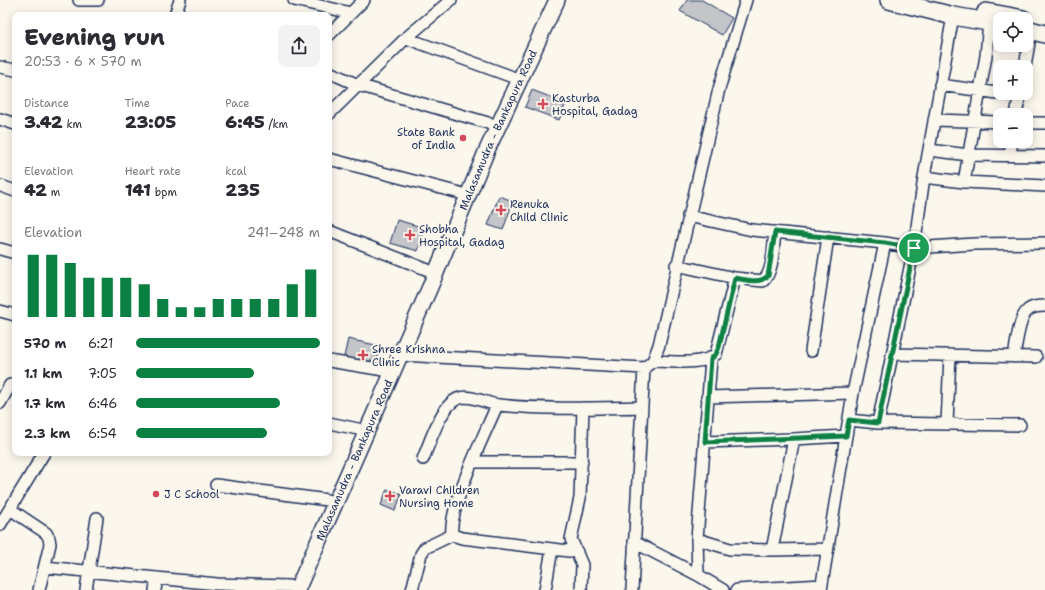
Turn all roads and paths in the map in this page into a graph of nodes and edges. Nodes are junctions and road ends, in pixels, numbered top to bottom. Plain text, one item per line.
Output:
1 (79, 0) edge
2 (85, 0) edge
3 (98, 0) edge
4 (180, 0) edge
5 (294, 0) edge
6 (364, 0) edge
7 (451, 0) edge
8 (546, 0) edge
9 (557, 0) edge
10 (746, 0) edge
11 (889, 0) edge
12 (933, 0) edge
13 (176, 12) edge
14 (351, 12) junction
15 (953, 16) junction
16 (993, 16) edge
17 (993, 23) edge
18 (993, 27) edge
19 (332, 32) edge
20 (406, 38) junction
21 (0, 67) edge
22 (12, 69) edge
23 (332, 73) edge
24 (510, 76) junction
25 (358, 85) junction
26 (940, 85) junction
27 (980, 90) junction
28 (993, 92) edge
29 (332, 111) edge
30 (0, 120) edge
31 (934, 120) junction
32 (975, 120) junction
33 (993, 121) edge
34 (12, 123) edge
35 (488, 123) junction
36 (1033, 123) edge
37 (1045, 123) edge
38 (1011, 148) edge
39 (929, 150) junction
40 (969, 155) junction
41 (1010, 155) junction
42 (1045, 156) edge
43 (332, 162) edge
44 (924, 177) junction
45 (964, 182) junction
46 (1, 186) dead end
47 (1045, 186) edge
48 (12, 191) edge
49 (460, 193) junction
50 (688, 216) junction
51 (332, 232) edge
52 (775, 232) junction
53 (828, 237) junction
54 (885, 243) junction
55 (1045, 243) edge
56 (914, 248) junction
57 (0, 249) edge
58 (12, 252) edge
59 (676, 265) junction
60 (428, 270) junction
61 (735, 278) junction
62 (1045, 306) edge
63 (0, 311) edge
64 (12, 313) edge
65 (811, 351) dead end
66 (892, 354) junction
67 (400, 355) junction
68 (950, 355) junction
69 (1014, 357) junction
70 (1036, 357) dead end
71 (711, 359) junction
72 (332, 361) edge
73 (648, 364) junction
74 (384, 370) junction
75 (8, 385) edge
76 (853, 393) junction
77 (707, 397) junction
78 (0, 403) edge
79 (497, 405) junction
80 (642, 407) junction
81 (583, 408) junction
82 (849, 420) junction
83 (878, 423) junction
84 (332, 424) edge
85 (947, 424) junction
86 (1020, 425) dead end
87 (358, 429) junction
88 (846, 436) junction
89 (794, 439) junction
90 (705, 442) junction
91 (42, 456) edge
92 (423, 458) dead end
93 (474, 462) junction
94 (582, 462) junction
95 (216, 485) dead end
96 (327, 500) junction
97 (10, 509) junction
98 (97, 518) dead end
99 (0, 525) edge
100 (452, 535) junction
101 (697, 539) junction
102 (634, 542) junction
103 (552, 549) junction
104 (826, 549) junction
105 (772, 550) junction
106 (576, 552) junction
107 (45, 567) junction
108 (89, 572) junction
109 (698, 575) junction
110 (157, 578) junction
111 (821, 587) edge
112 (291, 589) edge
113 (39, 590) edge
114 (86, 590) edge
115 (155, 590) edge
116 (412, 590) edge
117 (545, 590) edge
118 (581, 590) edge
119 (632, 590) edge
120 (723, 590) edge
121 (737, 590) edge

1 - 2 street
2 - 3 street
4 - 13 street
5 - 14 street
6 - 14 street
7 - 20 street
8 - 24 main road
9 - 67 main road, Malasamudra - Bankapura Road
10 - 50 street
11 - 15 main road
12 - 16 main road
14 - 19 street
15 - 17 main road
15 - 26 street
18 - 27 street
20 - 24 street
20 - 25 street
21 - 22 street
23 - 25 street
24 - 35 main road
25 - 29 street
25 - 35 street
26 - 27 street
26 - 31 street
27 - 28 street
27 - 32 street
30 - 34 street
31 - 32 street
31 - 39 street
32 - 33 street
32 - 40 street
35 - 49 main road
36 - 37 street
38 - 41 street
39 - 40 street
39 - 44 street
40 - 41 street
40 - 45 street
41 - 42 street
43 - 49 street
44 - 45 street
44 - 56 street
45 - 47 street
46 - 48 street
49 - 60 main road
50 - 52 street
50 - 59 street
51 - 60 street
52 - 53 street
52 - 61 street
53 - 54 street
53 - 65 street
54 - 56 street
54 - 76 street
55 - 56 street
56 - 66 street
57 - 58 street
59 - 61 street
59 - 73 street
60 - 74 main road
61 - 71 street
62 - 69 street
63 - 64 street
66 - 68 street
66 - 83 street
67 - 73 street
67 - 112 main road, Malasamudra - Bankapura Road
68 - 69 street
68 - 85 street
69 - 70 street
71 - 73 street
71 - 77 street
72 - 74 street
73 - 80 street
74 - 87 main road
75 - 78 street
76 - 77 street
76 - 82 street
77 - 90 street
79 - 81 street
79 - 92 street
79 - 93 street
80 - 81 street
80 - 102 street
81 - 94 street
82 - 83 street
82 - 88 street
83 - 85 street
84 - 87 street
85 - 86 street
87 - 96 main road
88 - 89 street
88 - 104 street
89 - 90 street
89 - 105 street
90 - 101 street
91 - 97 street
93 - 94 street
93 - 100 street
94 - 106 street
95 - 96 street
96 - 112 main road
97 - 99 street
97 - 107 street
98 - 108 street
100 - 103 street
100 - 116 street
101 - 105 street
101 - 109 street
102 - 109 street
102 - 119 street
103 - 106 street
103 - 117 street
104 - 105 street
104 - 111 street
106 - 118 street
107 - 108 street
107 - 113 street
108 - 110 street
108 - 114 street
109 - 120 street
110 - 112 street
110 - 115 street
111 - 121 street

